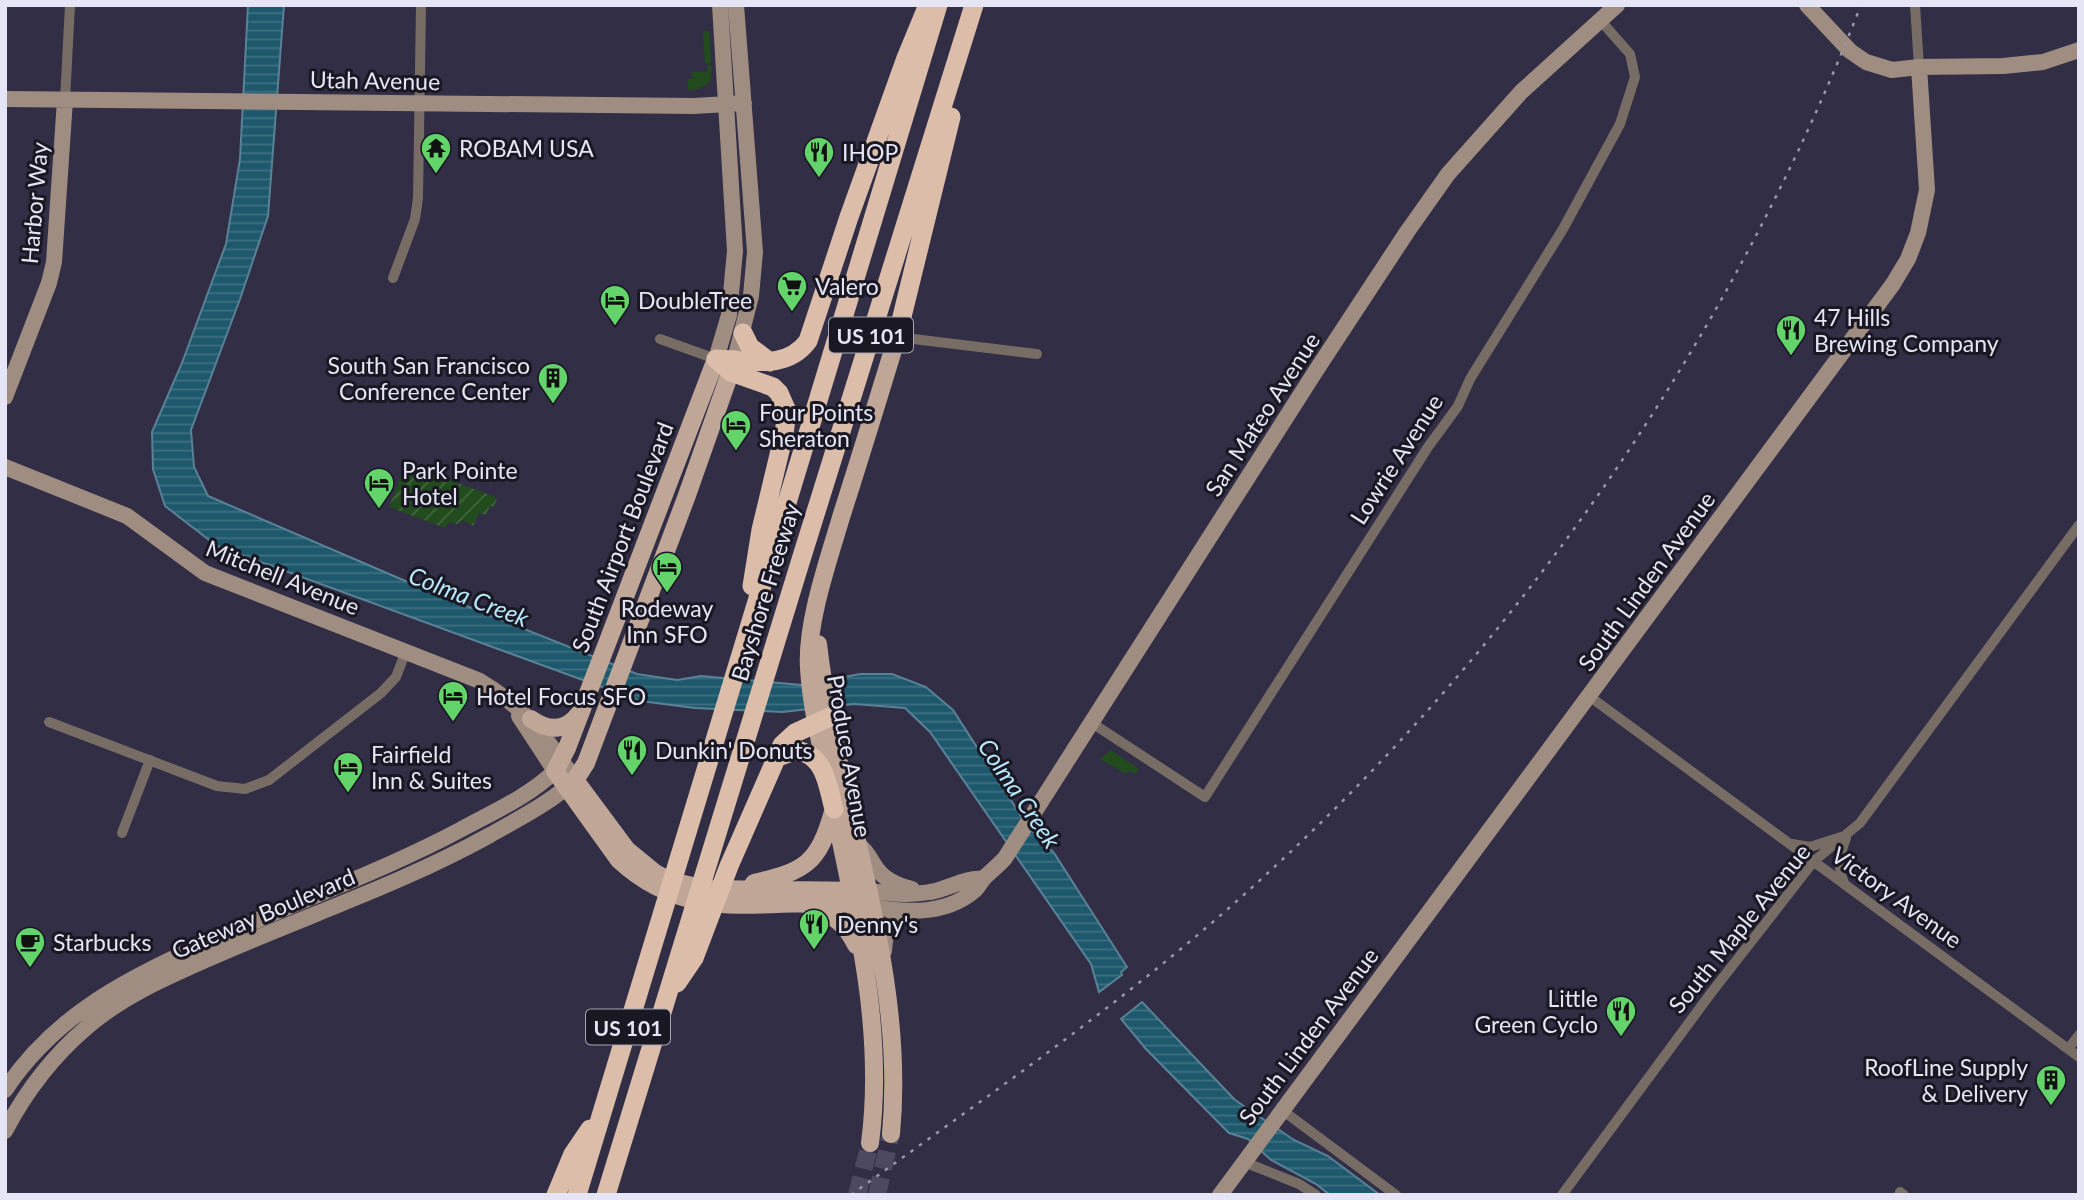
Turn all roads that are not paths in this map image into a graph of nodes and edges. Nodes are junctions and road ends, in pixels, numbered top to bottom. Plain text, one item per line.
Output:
1 (70, 5) edge
2 (421, 5) edge
3 (720, 5) edge
4 (736, 5) edge
5 (928, 5) edge
6 (938, 5) edge
7 (974, 5) edge
8 (1617, 5) edge
9 (1807, 5) edge
10 (1915, 5) edge
11 (1600, 20) junction
12 (2079, 50) edge
13 (1919, 67) junction
14 (5, 99) edge
15 (65, 100) junction
16 (420, 103) junction
17 (726, 103) junction
18 (744, 103) junction
19 (393, 278) dead end
20 (743, 333) junction
21 (897, 337) junction
22 (660, 339) dead end
23 (1037, 354) dead end
24 (770, 362) junction
25 (727, 363) junction
26 (5, 397) edge
27 (5, 467) edge
28 (2079, 525) edge
29 (406, 651) junction
30 (739, 663) junction
31 (1589, 695) junction
32 (510, 702) junction
33 (583, 706) junction
34 (823, 716) junction
35 (531, 719) junction
36 (49, 722) dead end
37 (1092, 723) junction
38 (775, 758) junction
39 (150, 760) junction
40 (558, 766) junction
41 (570, 784) junction
42 (834, 809) junction
43 (122, 833) dead end
44 (1847, 835) junction
45 (1790, 844) junction
46 (860, 846) junction
47 (1814, 861) junction
48 (983, 879) junction
49 (1844, 884) junction
50 (730, 889) junction
51 (930, 892) junction
52 (860, 898) junction
53 (785, 904) junction
54 (702, 910) junction
55 (910, 912) junction
56 (883, 960) junction
57 (866, 974) junction
58 (2079, 1035) edge
59 (2068, 1049) junction
60 (2079, 1057) edge
61 (5, 1090) edge
62 (1279, 1114) junction
63 (5, 1131) edge
64 (891, 1134) tunnel mouth
65 (870, 1143) tunnel mouth
66 (583, 1150) junction
67 (1247, 1157) junction
68 (556, 1195) edge
69 (577, 1195) edge
70 (606, 1195) edge
71 (1220, 1195) edge
72 (1316, 1195) edge
73 (1395, 1195) edge
74 (1562, 1195) edge

1 - 15 street, Harbor Way
2 - 16 street
3 - 17 street, South Airport Boulevard
4 - 18 street, South Airport Boulevard
5 - 24 highway
6 - 30 highway, Bayshore Freeway / US 101
7 - 21 highway
7 - 54 highway, Bayshore Freeway / US 101
8 - 11 street, San Mateo Avenue
9 - 13 street
10 - 13 street
11 - 37 street, San Mateo Avenue
11 - 37 street, Lowrie Avenue
12 - 13 street
13 - 31 street, South Linden Avenue
14 - 15 street, Utah Avenue
15 - 16 street, Utah Avenue
15 - 26 street, Harbor Way
16 - 17 street, Utah Avenue
16 - 19 street
17 - 18 street, Utah Avenue
17 - 25 street, South Airport Boulevard
18 - 20 street, South Airport Boulevard
20 - 24 highway
20 - 25 street, South Airport Boulevard
21 - 23 street
21 - 34 main road, Produce Avenue
22 - 25 street
24 - 25 highway
25 - 30 highway
25 - 33 main road, South Airport Boulevard
25 - 41 main road, South Airport Boulevard
27 - 29 street, Mitchell Avenue
28 - 44 street, South Maple Avenue
29 - 32 street, Mitchell Avenue
29 - 39 street
30 - 66 highway, Bayshore Freeway / US 101
31 - 45 street, Victory Avenue
31 - 62 street, South Linden Avenue
32 - 35 street, Mitchell Avenue
32 - 40 street, Mitchell Avenue
33 - 35 main road
33 - 40 main road, South Airport Boulevard
34 - 38 highway
34 - 42 main road, Produce Avenue
34 - 46 main road, Produce Avenue
35 - 40 street, Mitchell Avenue
36 - 39 street
37 - 48 street, San Mateo Avenue
38 - 42 highway
38 - 54 highway
39 - 43 street
40 - 41 main road
40 - 61 street, Gateway Boulevard
41 - 50 main road
41 - 53 main road
41 - 63 street, Gateway Boulevard
42 - 50 main road
42 - 52 main road, Produce Avenue
44 - 45 street
44 - 47 street, South Maple Avenue
44 - 49 street
45 - 47 street, Victory Avenue
46 - 51 street
46 - 52 main road, Produce Avenue
47 - 49 street, Victory Avenue
47 - 74 street, South Maple Avenue
48 - 51 street
48 - 55 street, San Mateo Avenue
49 - 59 street, Victory Avenue
50 - 52 main road
51 - 52 street
52 - 53 main road
52 - 55 street, San Mateo Avenue
52 - 56 main road
52 - 57 main road
53 - 57 main road
54 - 70 highway, US 101
55 - 56 street
56 - 64 main road
57 - 65 main road
58 - 59 street
59 - 60 street, Victory Avenue
62 - 67 street, South Linden Avenue
62 - 73 street
66 - 68 highway
66 - 69 highway
67 - 71 street, South Linden Avenue
67 - 72 street

